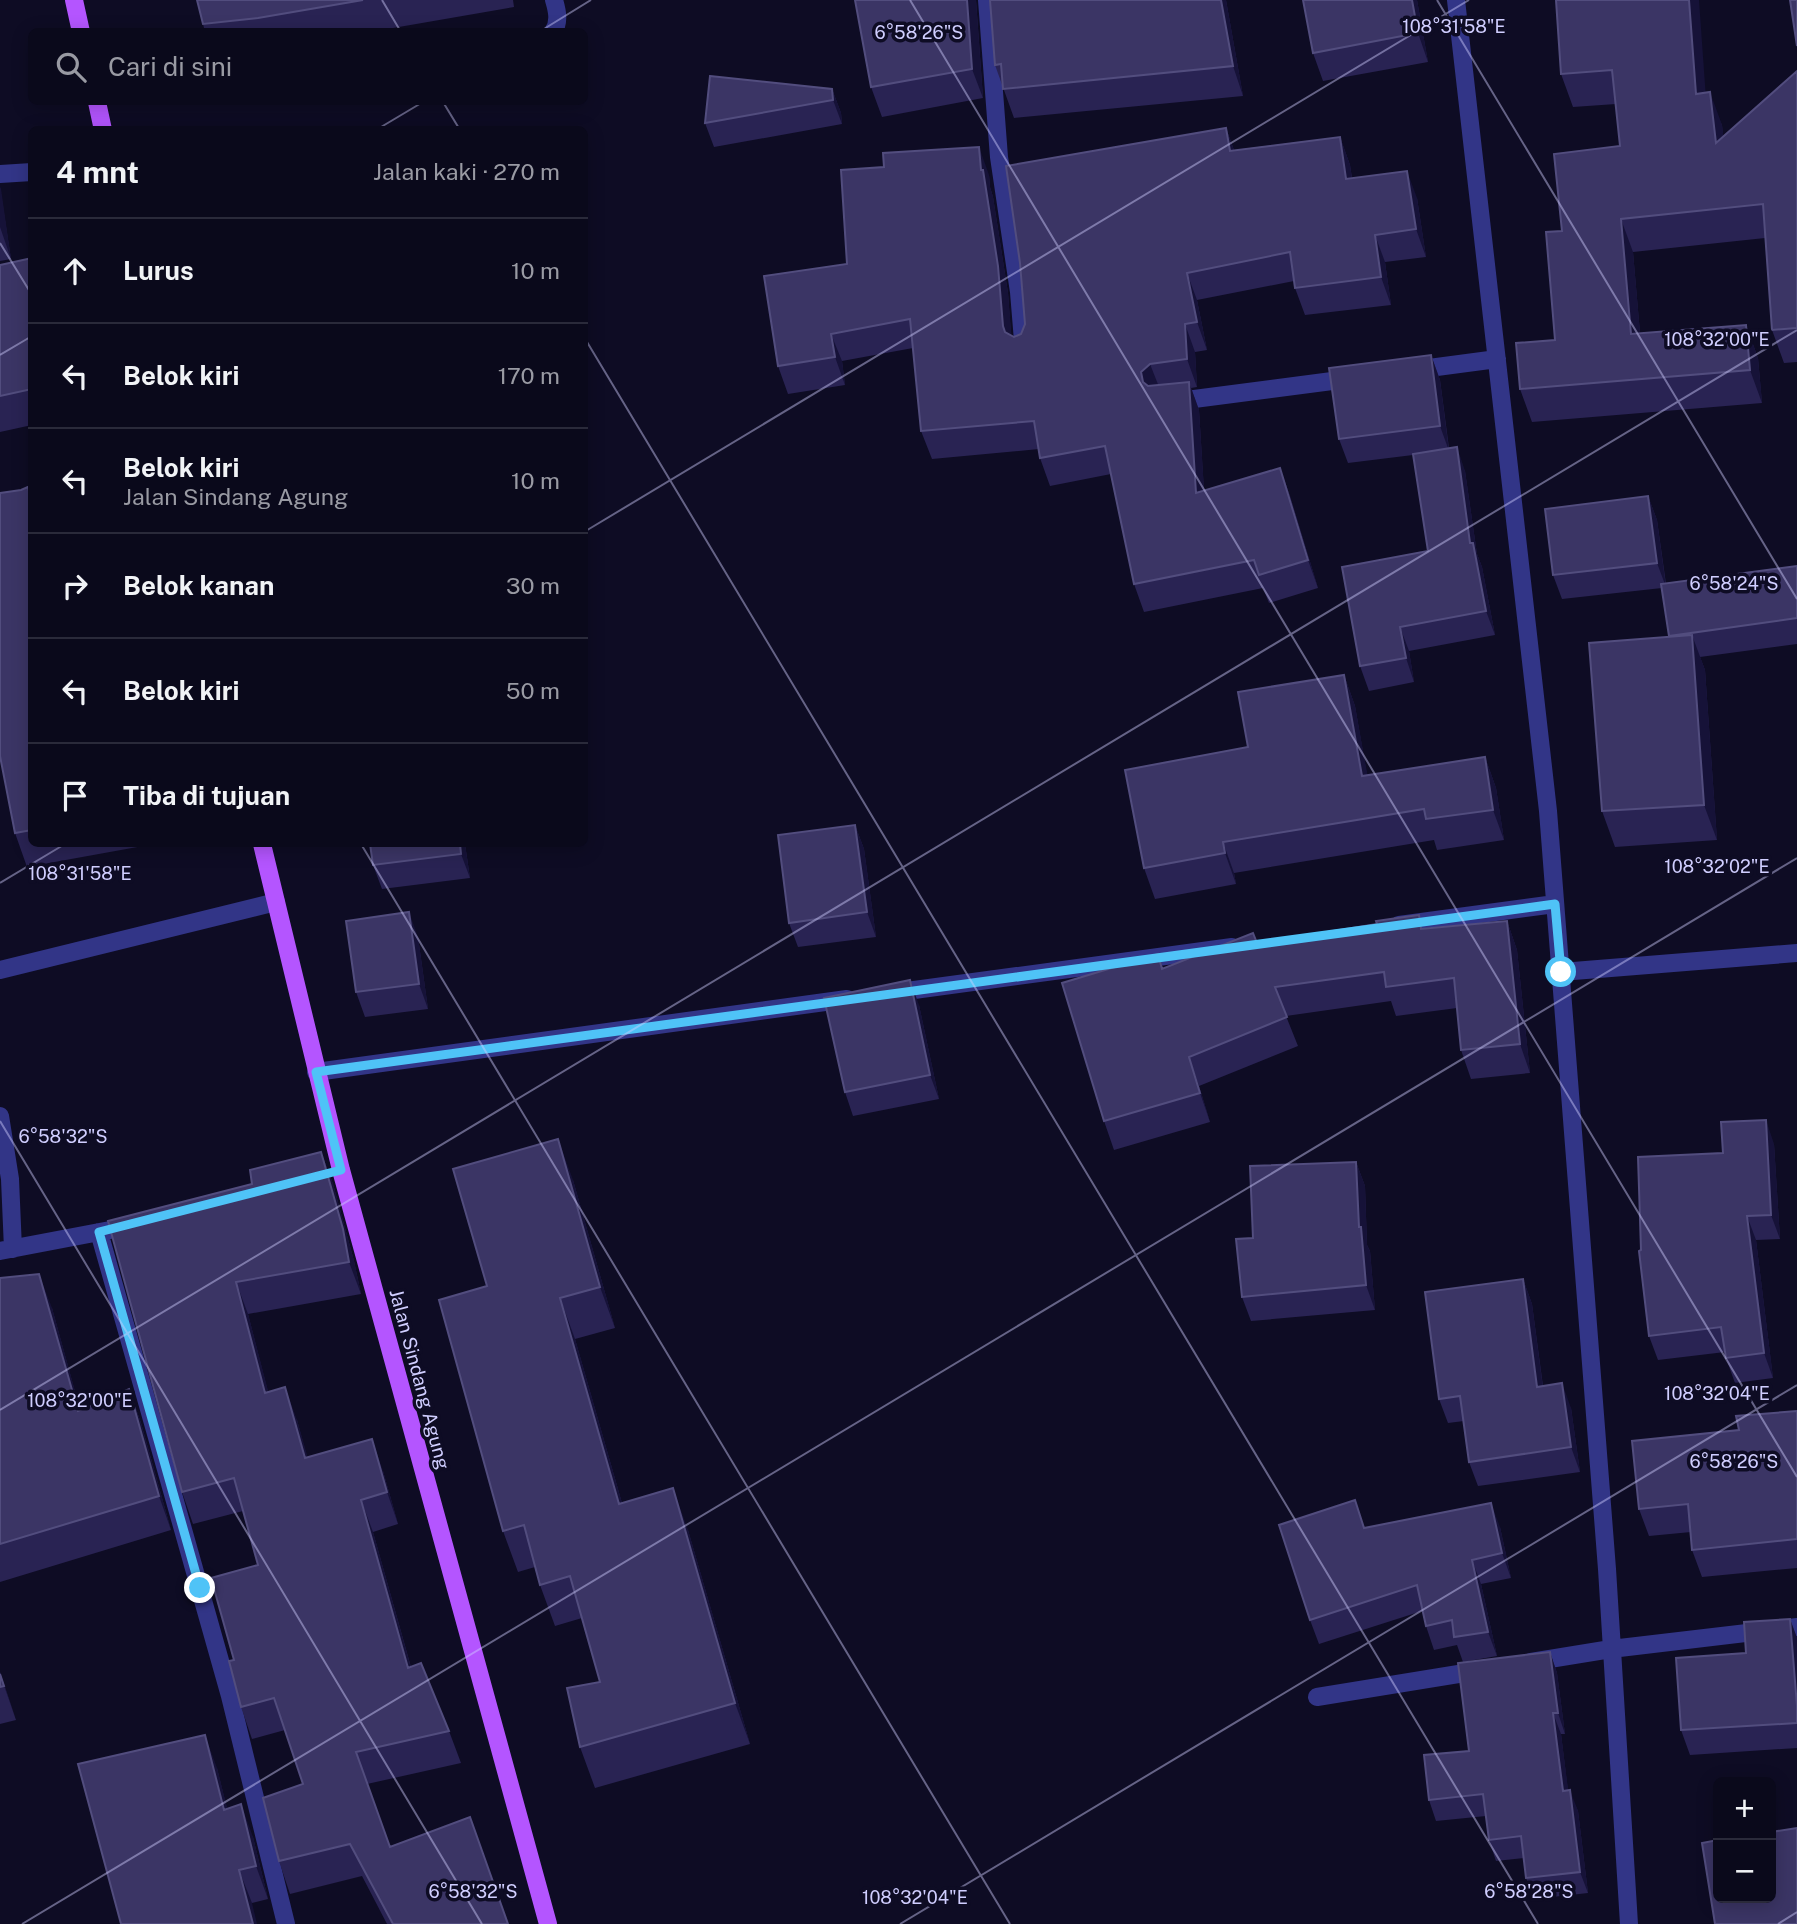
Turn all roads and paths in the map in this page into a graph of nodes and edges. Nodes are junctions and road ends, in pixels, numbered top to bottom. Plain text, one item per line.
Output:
1 (74, 0) edge
2 (554, 0) edge
3 (987, 0) edge
4 (1456, 0) edge
5 (80, 28) edge
6 (556, 28) edge
7 (98, 105) edge
8 (102, 126) edge
9 (28, 172) edge
10 (0, 174) edge
11 (1024, 353) edge
12 (1497, 359) junction
13 (1403, 372) edge
14 (1376, 375) edge
15 (1162, 403) edge
16 (263, 847) edge
17 (276, 902) junction
18 (1555, 904) junction
19 (1376, 928) edge
20 (1252, 945) edge
21 (1797, 953) edge
22 (0, 970) edge
23 (1561, 972) junction
24 (316, 1072) junction
25 (0, 1116) edge
26 (122, 1226) edge
27 (99, 1232) junction
28 (7, 1250) edge
29 (1797, 1627) edge
30 (1611, 1649) junction
31 (1317, 1697) dead end
32 (286, 1924) edge
33 (548, 1924) edge
34 (1629, 1924) edge

1 - 5 main road
2 - 6 street
3 - 11 street
4 - 12 street
7 - 8 main road
9 - 10 street
12 - 13 street
12 - 18 street
14 - 15 street
16 - 17 main road, Jalan Sindang Agung
17 - 22 street
17 - 24 main road, Jalan Sindang Agung
18 - 19 street
18 - 23 street
20 - 24 street
21 - 23 street
23 - 30 street
24 - 33 main road, Jalan Sindang Agung
25 - 28 street
26 - 27 street
27 - 28 street
27 - 32 street
29 - 30 street
30 - 31 street
30 - 34 street

